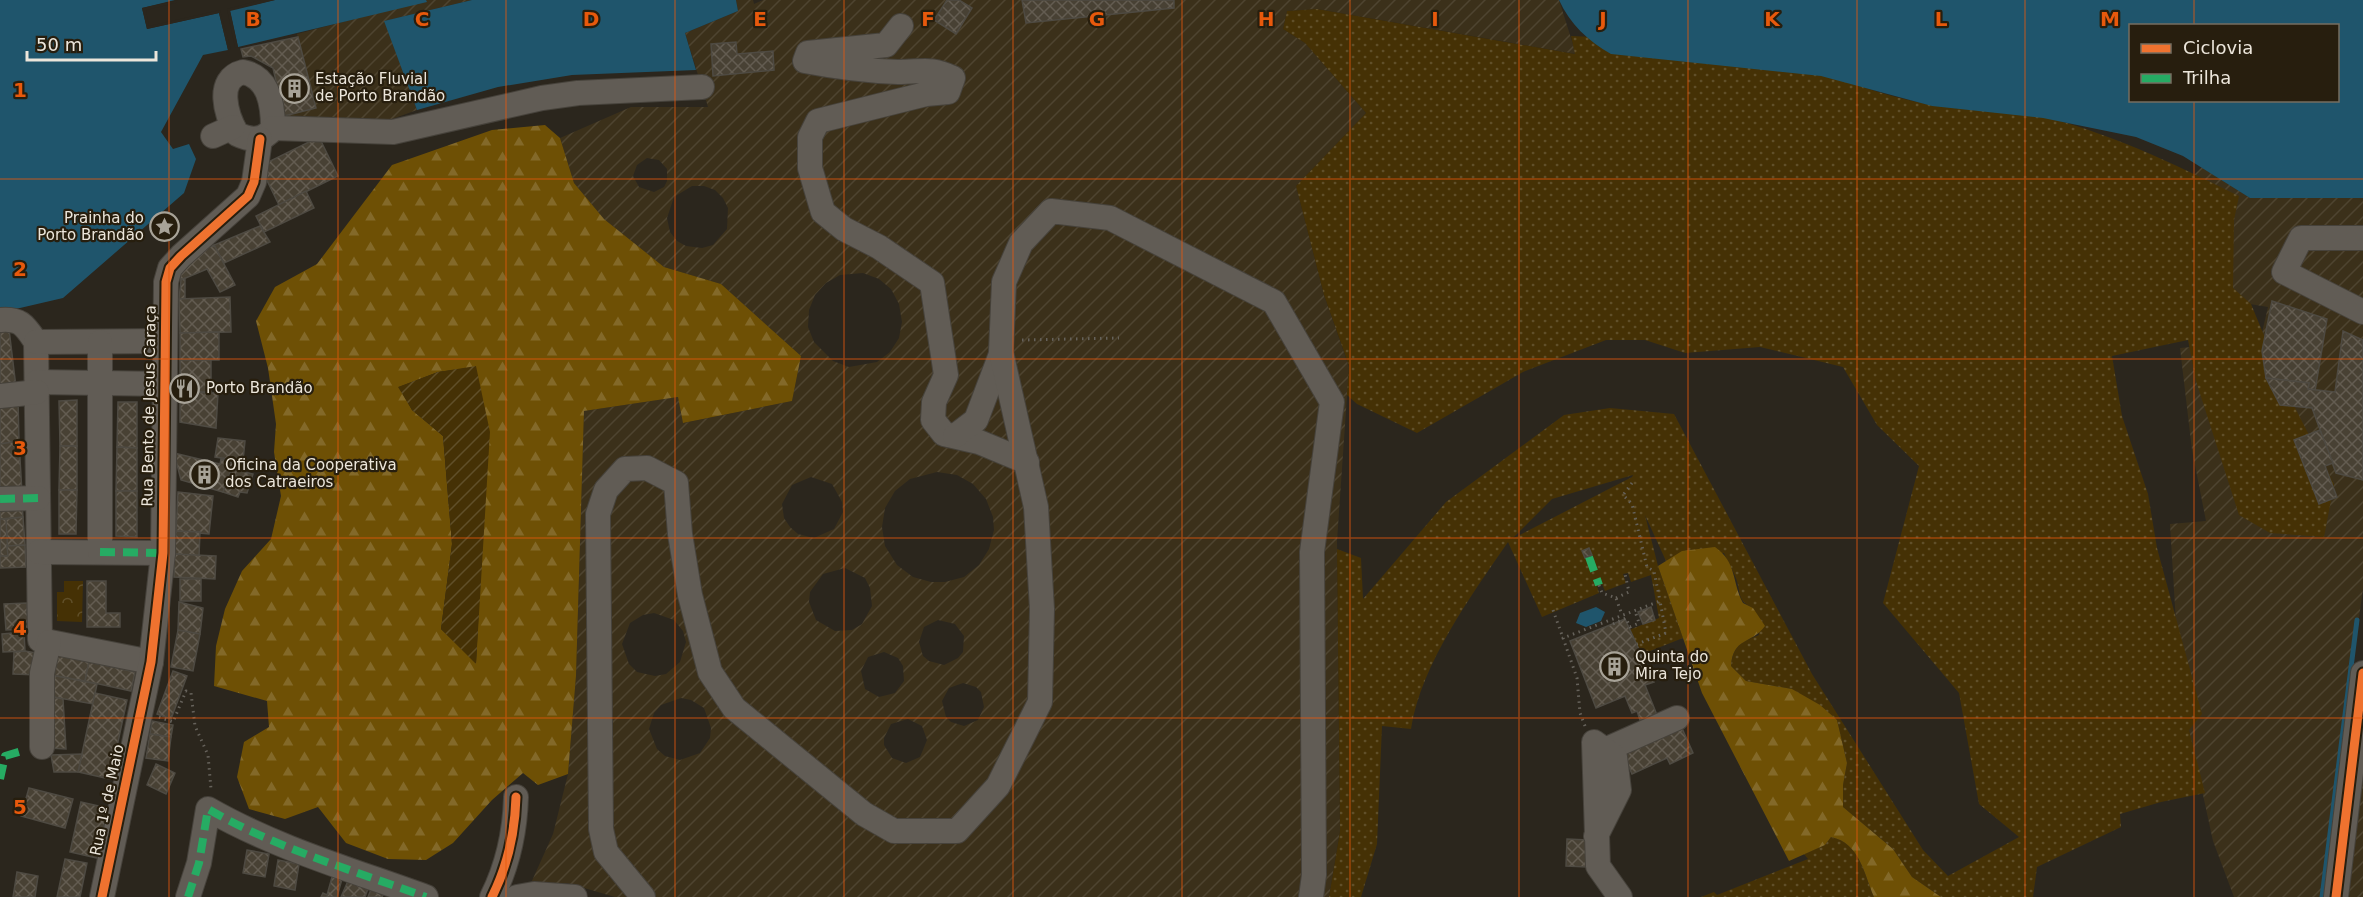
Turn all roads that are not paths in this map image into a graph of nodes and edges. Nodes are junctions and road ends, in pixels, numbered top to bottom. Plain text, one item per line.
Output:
1 (901, 26) dead end
2 (702, 87) dead end
3 (266, 133) junction
4 (2363, 238) edge
5 (2363, 312) edge
6 (0, 320) edge
7 (165, 341) junction
8 (36, 342) junction
9 (100, 342) junction
10 (1007, 346) junction
11 (100, 382) junction
12 (165, 384) junction
13 (37, 387) junction
14 (0, 396) edge
15 (956, 436) junction
16 (1027, 462) junction
17 (38, 498) junction
18 (0, 499) edge
19 (39, 552) junction
20 (100, 552) junction
21 (163, 552) junction
22 (49, 642) junction
23 (151, 662) junction
24 (2363, 673) edge
25 (141, 710) joint
26 (1677, 718) dead end
27 (42, 747) dead end
28 (516, 797) dead end
29 (102, 897) edge
30 (188, 897) edge
31 (426, 897) edge
32 (492, 897) edge
33 (517, 897) edge
34 (575, 897) edge
35 (643, 897) edge
36 (1311, 897) edge
37 (1620, 897) edge
38 (2336, 897) edge

1 - 15 street
2 - 3 street
3 - 3 street
3 - 7 street, Rua Bento de Jesus Caraça
4 - 5 street
6 - 8 street
7 - 9 street
7 - 12 street, Rua Bento de Jesus Caraça
8 - 9 street
8 - 13 street
9 - 11 street
10 - 15 street
10 - 16 street
10 - 36 street
11 - 12 street
11 - 13 street
11 - 20 street
12 - 21 street, Rua Bento de Jesus Caraça
13 - 14 street
13 - 17 street
15 - 16 street
16 - 35 street
17 - 18 street
17 - 19 street
19 - 20 street
19 - 22 street
20 - 21 street
21 - 23 street, Rua Bento de Jesus Caraça
22 - 23 street
22 - 27 street
23 - 25 street, Rua Bento de Jesus Caraça
24 - 38 street
25 - 29 street, Rua 1º de Maio
26 - 37 street
28 - 32 street
30 - 31 street
33 - 34 street

